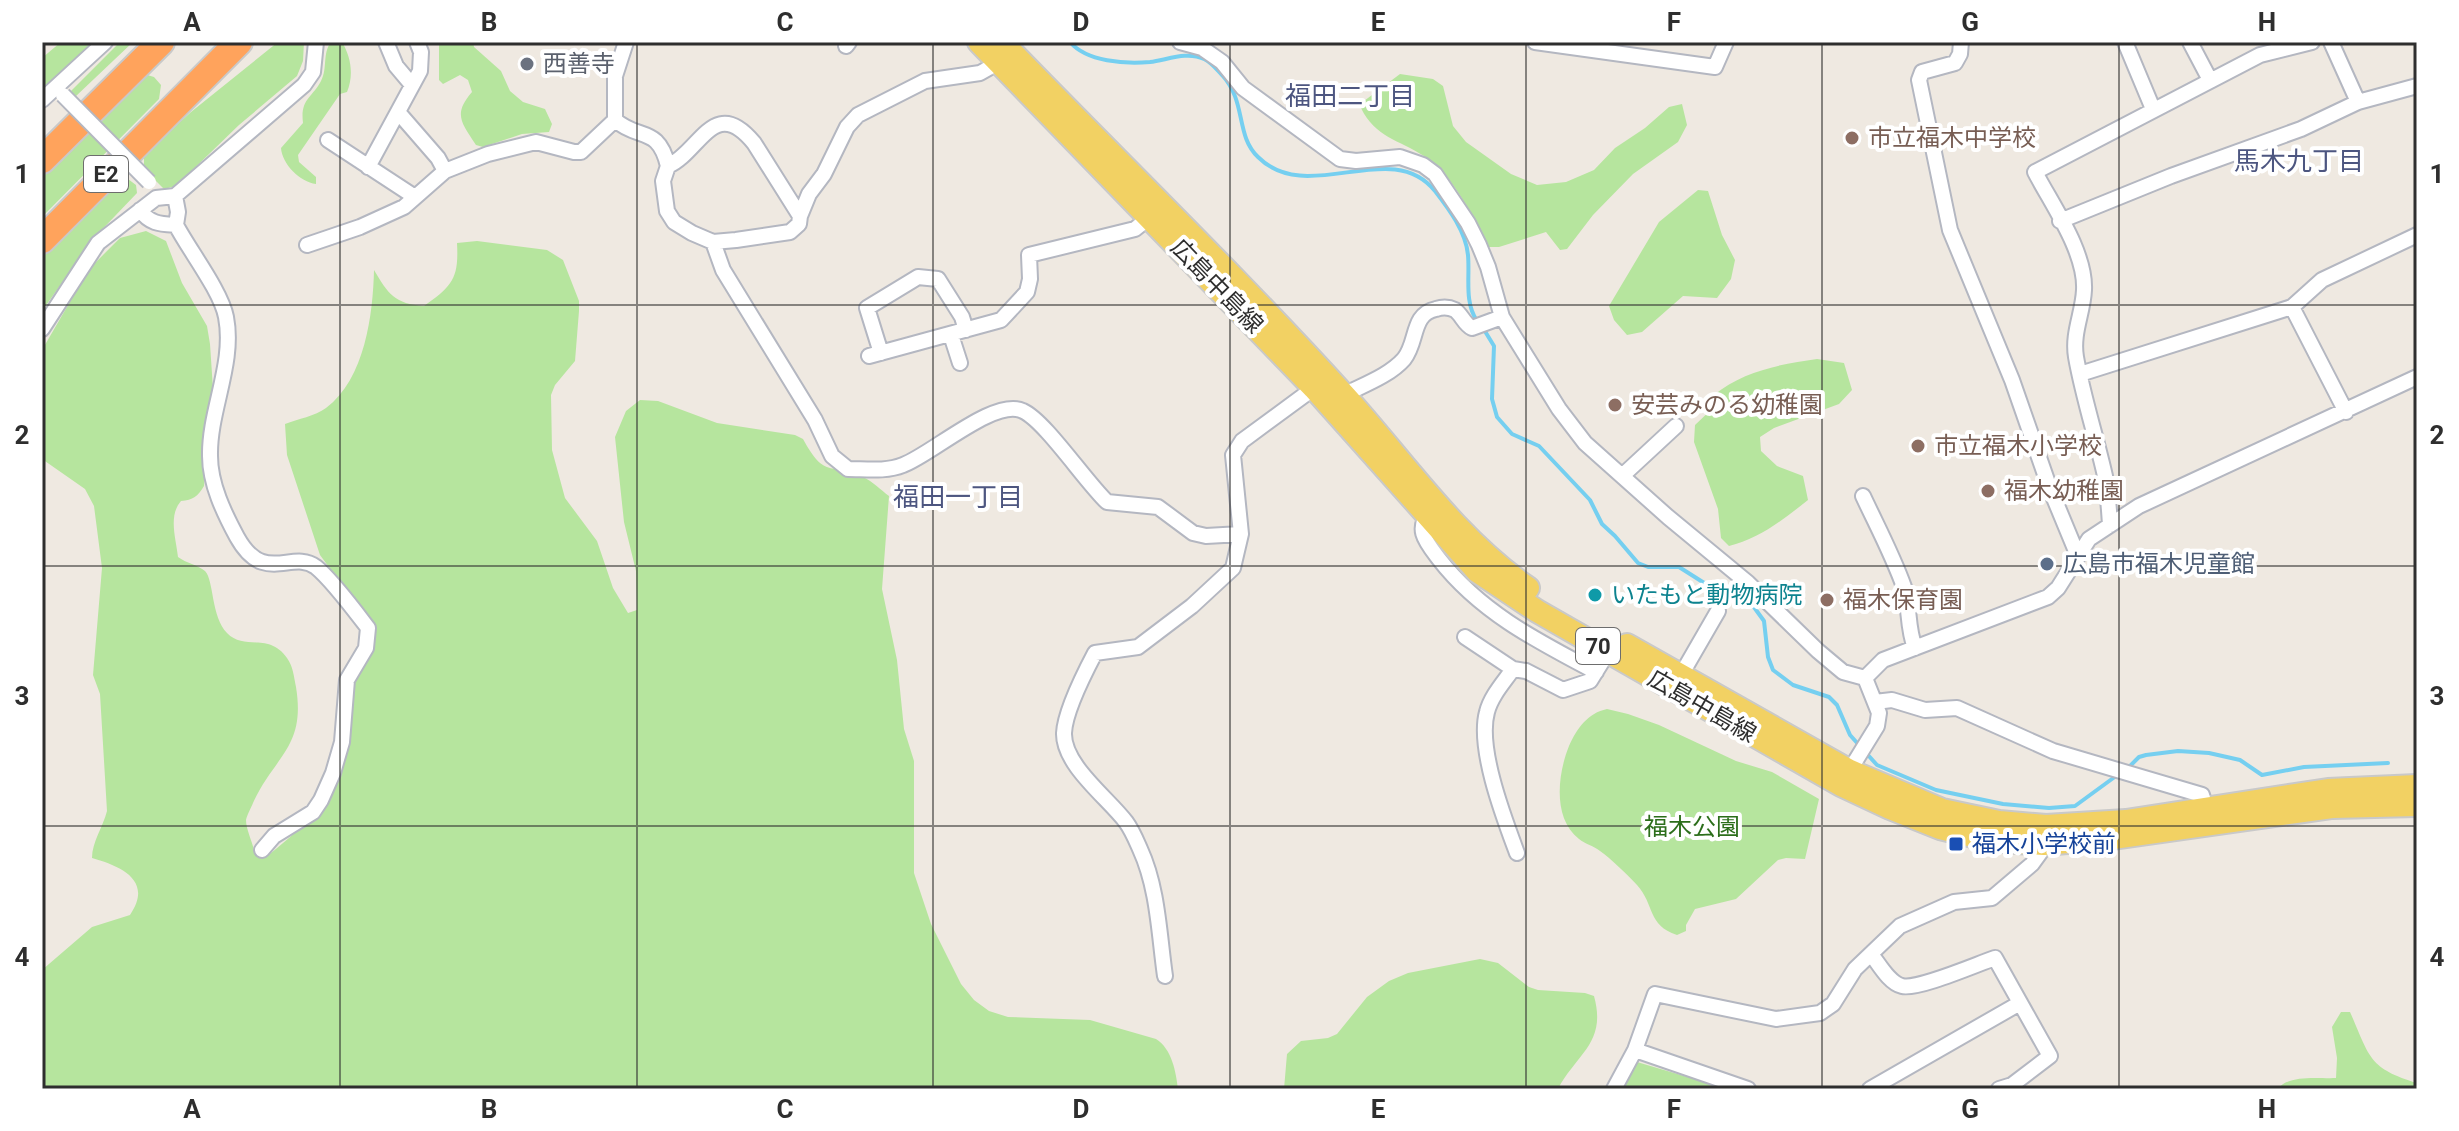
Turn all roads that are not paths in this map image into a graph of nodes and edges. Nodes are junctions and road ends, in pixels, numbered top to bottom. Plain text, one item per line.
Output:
1 (105, 42) edge
2 (161, 42) edge
3 (239, 42) edge
4 (316, 42) edge
5 (386, 42) edge
6 (417, 42) edge
7 (626, 42) edge
8 (979, 42) edge
9 (1180, 42) edge
10 (1535, 42) edge
11 (1726, 42) edge
12 (1961, 42) edge
13 (2125, 42) edge
14 (2190, 42) edge
15 (2312, 42) edge
16 (2331, 42) edge
17 (1005, 53) edge
18 (2210, 80) junction
19 (412, 85) junction
20 (2417, 86) edge
21 (60, 91) junction
22 (42, 100) edge
23 (2358, 102) junction
24 (2153, 109) junction
25 (398, 112) junction
26 (615, 120) junction
27 (328, 140) dead end
28 (42, 160) edge
29 (668, 166) junction
30 (368, 167) junction
31 (445, 171) junction
32 (175, 196) junction
33 (415, 197) junction
34 (156, 198) junction
35 (140, 210) junction
36 (1156, 212) junction
37 (800, 216) junction
38 (2060, 221) junction
39 (176, 225) junction
40 (2417, 235) edge
41 (42, 240) edge
42 (713, 242) junction
43 (307, 245) dead end
44 (2292, 307) junction
45 (1502, 317) junction
46 (42, 329) edge
47 (958, 332) junction
48 (960, 363) dead end
49 (2080, 374) junction
50 (2417, 377) edge
51 (1320, 382) junction
52 (1344, 395) junction
53 (2346, 412) junction
54 (1676, 426) dead end
55 (1622, 476) junction
56 (1863, 496) dead end
57 (1433, 509) junction
58 (2110, 525) junction
59 (1241, 534) junction
60 (2078, 556) junction
61 (1718, 611) dead end
62 (1465, 637) dead end
63 (1915, 648) junction
64 (1608, 652) junction
65 (1513, 669) junction
66 (1596, 672) junction
67 (1865, 678) junction
68 (1676, 682) junction
69 (1875, 702) junction
70 (1845, 778) junction
71 (2417, 786) edge
72 (2417, 805) edge
73 (2206, 808) junction
74 (2045, 835) junction
75 (262, 850) dead end
76 (1517, 853) dead end
77 (1871, 954) junction
78 (1165, 976) dead end
79 (2020, 1003) junction
80 (1635, 1050) junction
81 (2009, 1088) edge
82 (1614, 1089) edge
83 (1748, 1089) edge
84 (1870, 1089) edge

1 - 21 street
2 - 28 highway, E2
3 - 41 highway, E2
4 - 32 street
5 - 19 street
6 - 19 street
7 - 26 street
8 - 17 main road, 広島中島線 / 70
9 - 45 street
10 - 11 street
12 - 60 street
13 - 24 street
14 - 18 street
15 - 18 street
16 - 23 street
17 - 36 main road, 広島中島線 / 70
17 - 37 street
18 - 24 street
19 - 25 street
20 - 23 street
21 - 22 street
21 - 34 street, bridge
23 - 38 street
24 - 38 street
25 - 30 street
25 - 31 street
26 - 29 street
26 - 31 street
27 - 30 street
29 - 37 street
29 - 42 street
30 - 33 street
31 - 33 street
32 - 34 street
32 - 39 street
33 - 43 street
34 - 35 street
35 - 39 street
35 - 46 street
36 - 47 street
36 - 51 main road, 広島中島線 / 70
37 - 42 street
38 - 49 street
39 - 75 street
40 - 44 street
42 - 59 street
44 - 49 street
44 - 53 street
45 - 52 street
45 - 55 street
47 - 47 street
47 - 48 street
49 - 58 street
50 - 53 street
51 - 52 main road, 広島中島線 / 70
51 - 57 main road, 広島中島線 / 70
51 - 59 street
52 - 57 main road, 広島中島線 / 70
53 - 58 street
54 - 55 street
55 - 67 street
56 - 63 street
57 - 64 main road, 広島中島線 / 70
57 - 66 street
57 - 68 main road, 広島中島線 / 70
58 - 60 street
59 - 78 street
60 - 63 street
61 - 68 street
62 - 65 street
63 - 67 street
64 - 66 street
64 - 68 main road, 広島中島線 / 70
65 - 66 street
65 - 76 street
67 - 69 street
68 - 70 main road, 広島中島線 / 70
69 - 70 street
69 - 73 street
70 - 74 main road, 広島中島線 / 70
71 - 73 main road, 広島中島線 / 70
72 - 74 main road, 広島中島線 / 70
73 - 74 main road, 広島中島線 / 70
74 - 77 street
77 - 79 street
77 - 80 street
79 - 81 street
79 - 84 street
80 - 82 street
80 - 83 street

